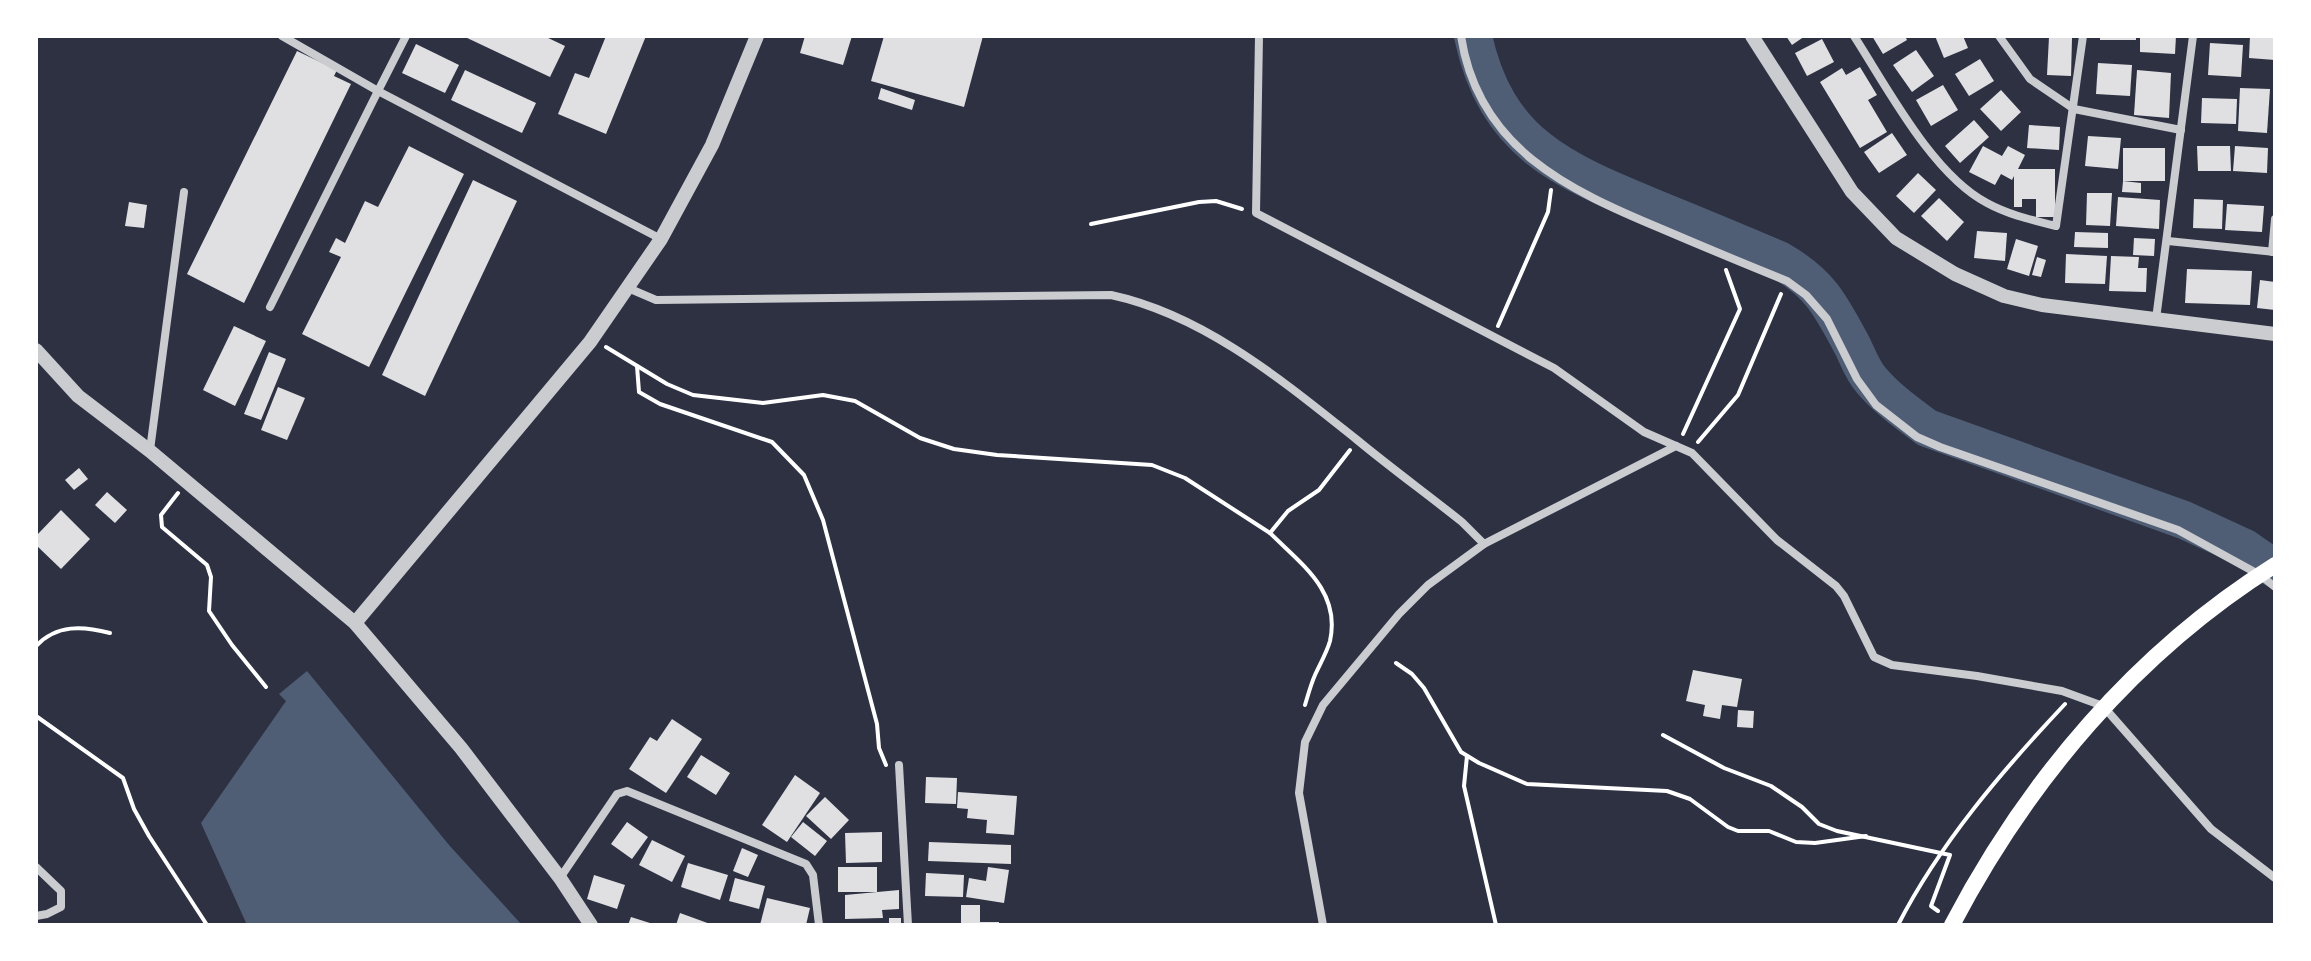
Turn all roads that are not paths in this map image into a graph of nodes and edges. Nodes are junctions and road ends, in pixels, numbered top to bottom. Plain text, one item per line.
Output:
1 (282, 36) edge
2 (406, 36) edge
3 (757, 36) edge
4 (1259, 36) edge
5 (1461, 36) edge
6 (1752, 36) edge
7 (1854, 36) edge
8 (1999, 36) edge
9 (2083, 36) edge
10 (2193, 36) edge
11 (378, 91) junction
12 (2074, 109) junction
13 (2181, 130) junction
14 (184, 192) dead end
15 (2275, 219) edge
16 (661, 239) junction
17 (2168, 241) junction
18 (2273, 252) edge
19 (628, 288) junction
20 (270, 307) dead end
21 (2156, 319) junction
22 (2275, 334) edge
23 (36, 350) edge
24 (1676, 446) junction
25 (150, 451) junction
26 (1484, 544) junction
27 (2265, 571) edge
28 (2275, 587) edge
29 (355, 623) junction
30 (2103, 706) junction
31 (899, 765) dead end
32 (36, 867) edge
33 (560, 878) junction
34 (2275, 878) edge
35 (36, 916) edge
36 (1952, 923) edge
37 (591, 925) edge
38 (819, 925) edge
39 (908, 925) edge
40 (1323, 925) edge

1 - 11 street
2 - 11 street
3 - 16 street
4 - 24 street
5 - 27 street
6 - 21 street
7 - 12 street
8 - 12 street
9 - 12 street
10 - 13 street
11 - 16 street
11 - 20 street
12 - 13 street
13 - 17 street
14 - 25 street
15 - 18 street
16 - 19 street
17 - 18 street
17 - 21 street
19 - 26 street
19 - 29 street
21 - 22 street
23 - 25 street
24 - 26 street
24 - 30 street
25 - 29 street
26 - 40 street
27 - 28 street
27 - 30 main road
29 - 33 street
30 - 34 street
30 - 36 main road
31 - 39 street
32 - 35 street
33 - 37 street
33 - 38 street

